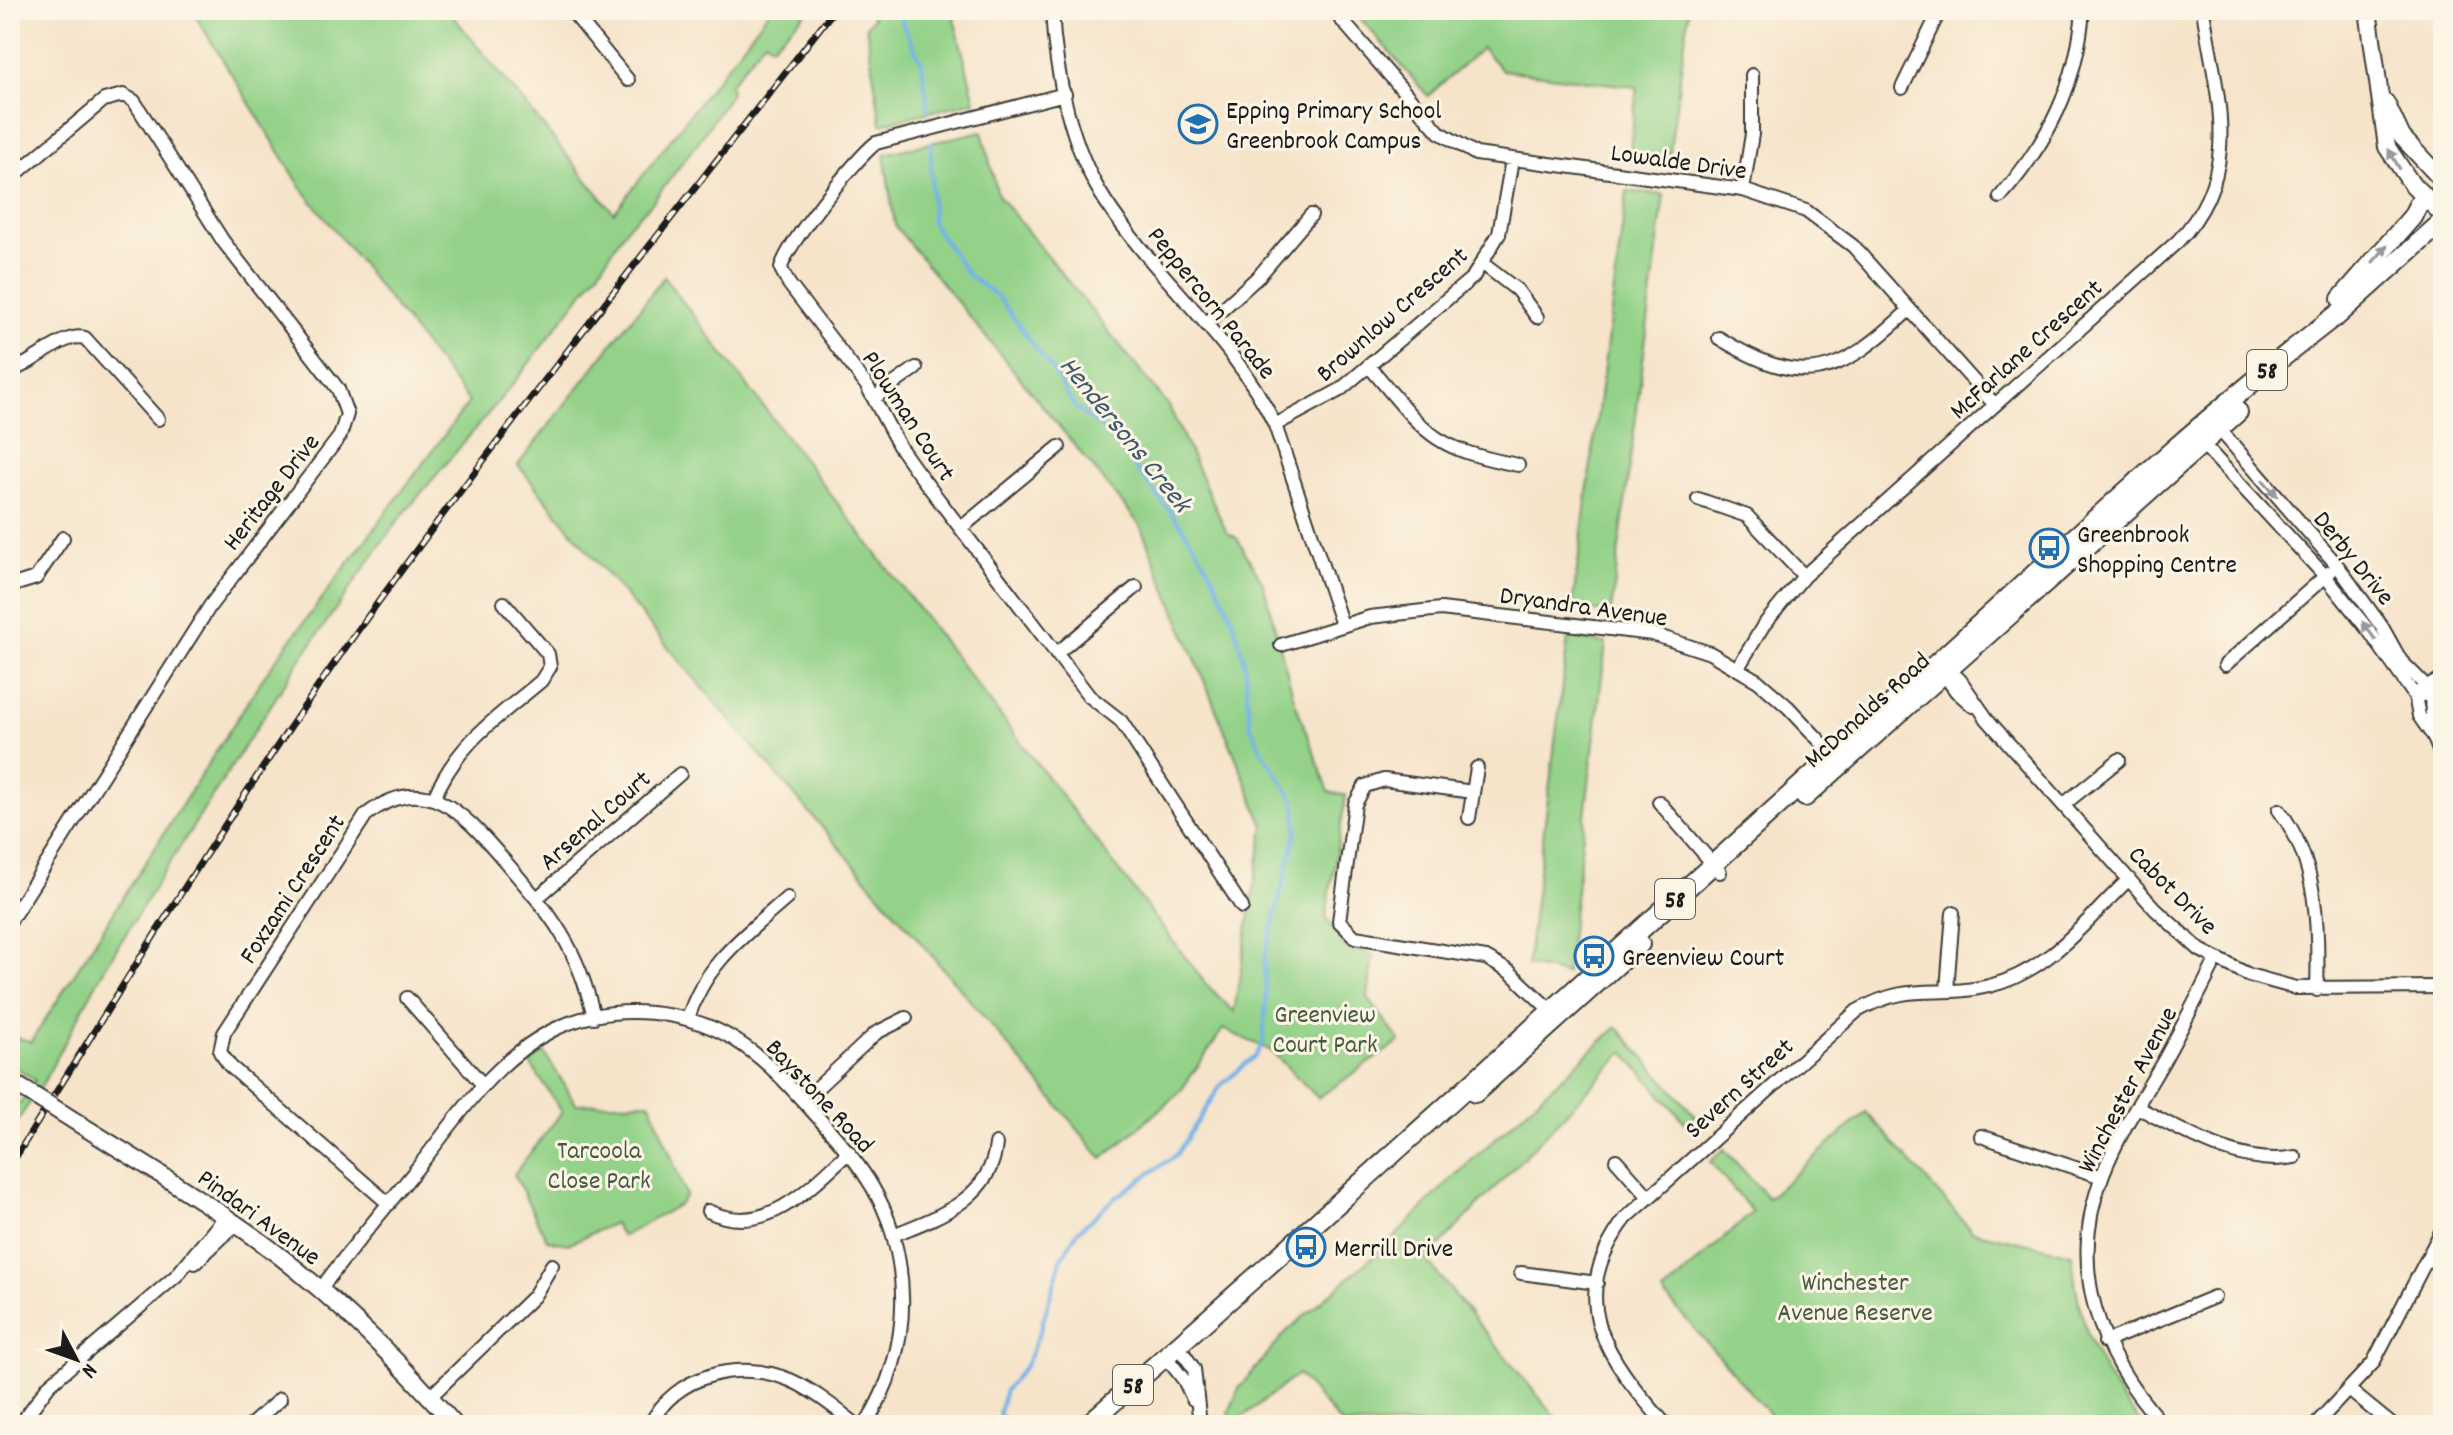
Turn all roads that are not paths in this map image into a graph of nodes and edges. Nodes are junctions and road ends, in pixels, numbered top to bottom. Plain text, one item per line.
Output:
1 (571, 10) edge
2 (1052, 10) edge
3 (1333, 10) edge
4 (1940, 10) edge
5 (2083, 10) edge
6 (2203, 10) edge
7 (2368, 10) edge
8 (1752, 75) dead end
9 (628, 80) dead end
10 (2380, 86) junction
11 (1902, 88) dead end
12 (1065, 94) junction
13 (1512, 160) junction
14 (10, 179) edge
15 (2443, 181) edge
16 (1743, 190) junction
17 (2423, 195) junction
18 (2000, 197) dead end
19 (1311, 215) dead end
20 (2443, 218) edge
21 (1483, 264) junction
22 (1909, 310) junction
23 (2343, 310) junction
24 (1537, 317) dead end
25 (1207, 323) junction
26 (2311, 335) junction
27 (1719, 338) dead end
28 (1369, 366) junction
29 (916, 368) dead end
30 (10, 371) edge
31 (874, 398) junction
32 (1995, 405) junction
33 (158, 419) dead end
34 (2215, 424) junction
35 (1275, 425) junction
36 (2198, 440) junction
37 (1059, 447) dead end
38 (1518, 465) dead end
39 (1698, 499) dead end
40 (961, 528) junction
41 (63, 538) dead end
42 (2337, 565) junction
43 (1804, 576) junction
44 (2325, 576) junction
45 (10, 586) edge
46 (1136, 587) dead end
47 (504, 603) dead end
48 (1342, 625) junction
49 (1281, 645) dead end
50 (1056, 654) junction
51 (2225, 665) dead end
52 (1738, 668) junction
53 (1943, 669) junction
54 (2443, 678) edge
55 (2443, 688) edge
56 (2428, 689) junction
57 (2415, 696) junction
58 (2433, 735) junction
59 (1837, 760) junction
60 (2119, 760) dead end
61 (2443, 761) edge
62 (1477, 768) dead end
63 (680, 774) dead end
64 (1473, 792) junction
65 (434, 798) junction
66 (1659, 802) dead end
67 (2063, 805) junction
68 (2279, 810) dead end
69 (1469, 818) dead end
70 (1716, 868) junction
71 (2132, 882) junction
72 (537, 898) junction
73 (787, 898) dead end
74 (1242, 907) dead end
75 (1953, 913) dead end
76 (10, 921) edge
77 (2220, 962) junction
78 (2439, 989) edge
79 (1947, 990) junction
80 (2317, 990) junction
81 (407, 998) dead end
82 (1549, 1016) junction
83 (594, 1017) junction
84 (906, 1018) dead end
85 (688, 1019) junction
86 (10, 1081) edge
87 (483, 1085) junction
88 (803, 1101) junction
89 (2137, 1107) junction
90 (1981, 1136) dead end
91 (996, 1144) dead end
92 (849, 1152) junction
93 (2295, 1157) dead end
94 (1616, 1160) dead end
95 (2102, 1177) junction
96 (1648, 1196) junction
97 (389, 1204) junction
98 (708, 1211) dead end
99 (230, 1220) junction
100 (2443, 1228) edge
101 (893, 1235) junction
102 (552, 1265) dead end
103 (1521, 1273) dead end
104 (1597, 1283) junction
105 (320, 1290) junction
106 (2214, 1297) dead end
107 (2105, 1342) junction
108 (1172, 1351) junction
109 (2348, 1389) junction
110 (430, 1397) junction
111 (280, 1399) dead end
112 (20, 1425) edge
113 (251, 1425) edge
114 (455, 1425) edge
115 (650, 1425) edge
116 (857, 1425) edge
117 (865, 1425) edge
118 (1087, 1425) edge
119 (1200, 1425) edge
120 (1666, 1425) edge
121 (2163, 1425) edge
122 (2315, 1425) edge
123 (2392, 1425) edge

1 - 9 street
2 - 12 street, Peppercorn Parade
3 - 13 street, Lowalde Drive
4 - 11 street
5 - 18 street
6 - 32 street, McFarlane Crescent
7 - 10 street
8 - 16 street
10 - 15 street
17 -> 10 street
12 - 25 street, Peppercorn Parade
12 - 31 street, Plowman Court
13 - 16 street, Lowalde Drive
13 - 21 street, Brownlow Crescent
14 - 76 street, Heritage Drive
16 - 22 street, Lowalde Drive
17 - 20 street
26 -> 17 main road
19 - 25 street
20 - 23 main road, McDonalds Road / 58
21 - 24 street
21 - 28 street, Brownlow Crescent
22 - 27 street
22 - 32 street, Lowalde Drive
23 - 26 main road, McDonalds Road / 58
23 - 34 main road, McDonalds Road / 58
25 - 35 street, Peppercorn Parade
26 - 34 main road, McDonalds Road / 58
28 - 35 street, Brownlow Crescent
28 - 38 street
29 - 31 street
30 - 33 street
31 - 40 street, Plowman Court
32 - 43 street, McFarlane Crescent
34 - 36 main road, McDonalds Road / 58
34 -> 42 street, Derby Drive
35 - 48 street, Peppercorn Parade
36 - 44 street, Derby Drive
36 - 53 main road, McDonalds Road / 58
37 - 40 street
39 - 43 street
40 - 50 street, Plowman Court
41 - 45 street
42 - 44 street
42 - 56 street, Derby Drive
43 - 52 street, McFarlane Crescent
44 - 51 street
57 -> 44 street, Derby Drive
46 - 50 street
47 - 65 street
48 - 49 street, Dryandra Avenue
48 - 52 street, Dryandra Avenue
50 - 74 street, Plowman Court
52 - 59 street, Dryandra Avenue
53 - 59 main road, McDonalds Road / 58
53 - 67 street, Cabot Drive
54 - 56 street
55 - 56 street
56 - 57 street
56 - 58 street, Derby Drive
57 - 58 street, Derby Drive
58 - 61 street, Derby Drive
59 - 70 main road, McDonalds Road / 58
60 - 67 street
62 - 64 street
63 - 72 street, Arsenal Court
64 - 69 street
64 - 82 street
65 - 72 street
65 - 97 street, Foxzami Crescent
66 - 70 street
67 - 71 street, Cabot Drive
68 - 80 street
70 - 82 main road, McDonalds Road / 58
71 - 77 street, Cabot Drive
71 - 79 street, Severn Street
72 - 83 street
73 - 85 street
75 - 79 street
77 - 80 street, Cabot Drive
77 - 89 street, Winchester Avenue
78 - 80 street, Cabot Drive
79 - 96 street, Severn Street
81 - 87 street
82 - 108 main road, McDonalds Road / 58
83 - 85 street, Baystone Road
83 - 87 street, Baystone Road
84 - 88 street
85 - 88 street, Baystone Road
86 - 99 street, Pindari Avenue, bridge
87 - 97 street, Baystone Road
88 - 92 street, Baystone Road
89 - 93 street
89 - 95 street, Winchester Avenue
90 - 95 street
91 - 101 street
92 - 98 street
92 - 101 street, Baystone Road
94 - 96 street
95 - 107 street, Winchester Avenue
96 - 104 street, Severn Street
97 - 105 street, Baystone Road
99 - 105 street, Pindari Avenue
99 - 112 street
100 - 109 street
101 - 117 street, Baystone Road
102 - 110 street
103 - 104 street
104 - 120 street, Severn Street
105 - 110 street, Pindari Avenue
106 - 107 street
107 - 121 street, Winchester Avenue
108 - 118 main road, McDonalds Road / 58
108 - 119 street
109 - 122 street
109 - 123 street
110 - 114 street, Pindari Avenue
111 - 113 street
115 - 116 street

